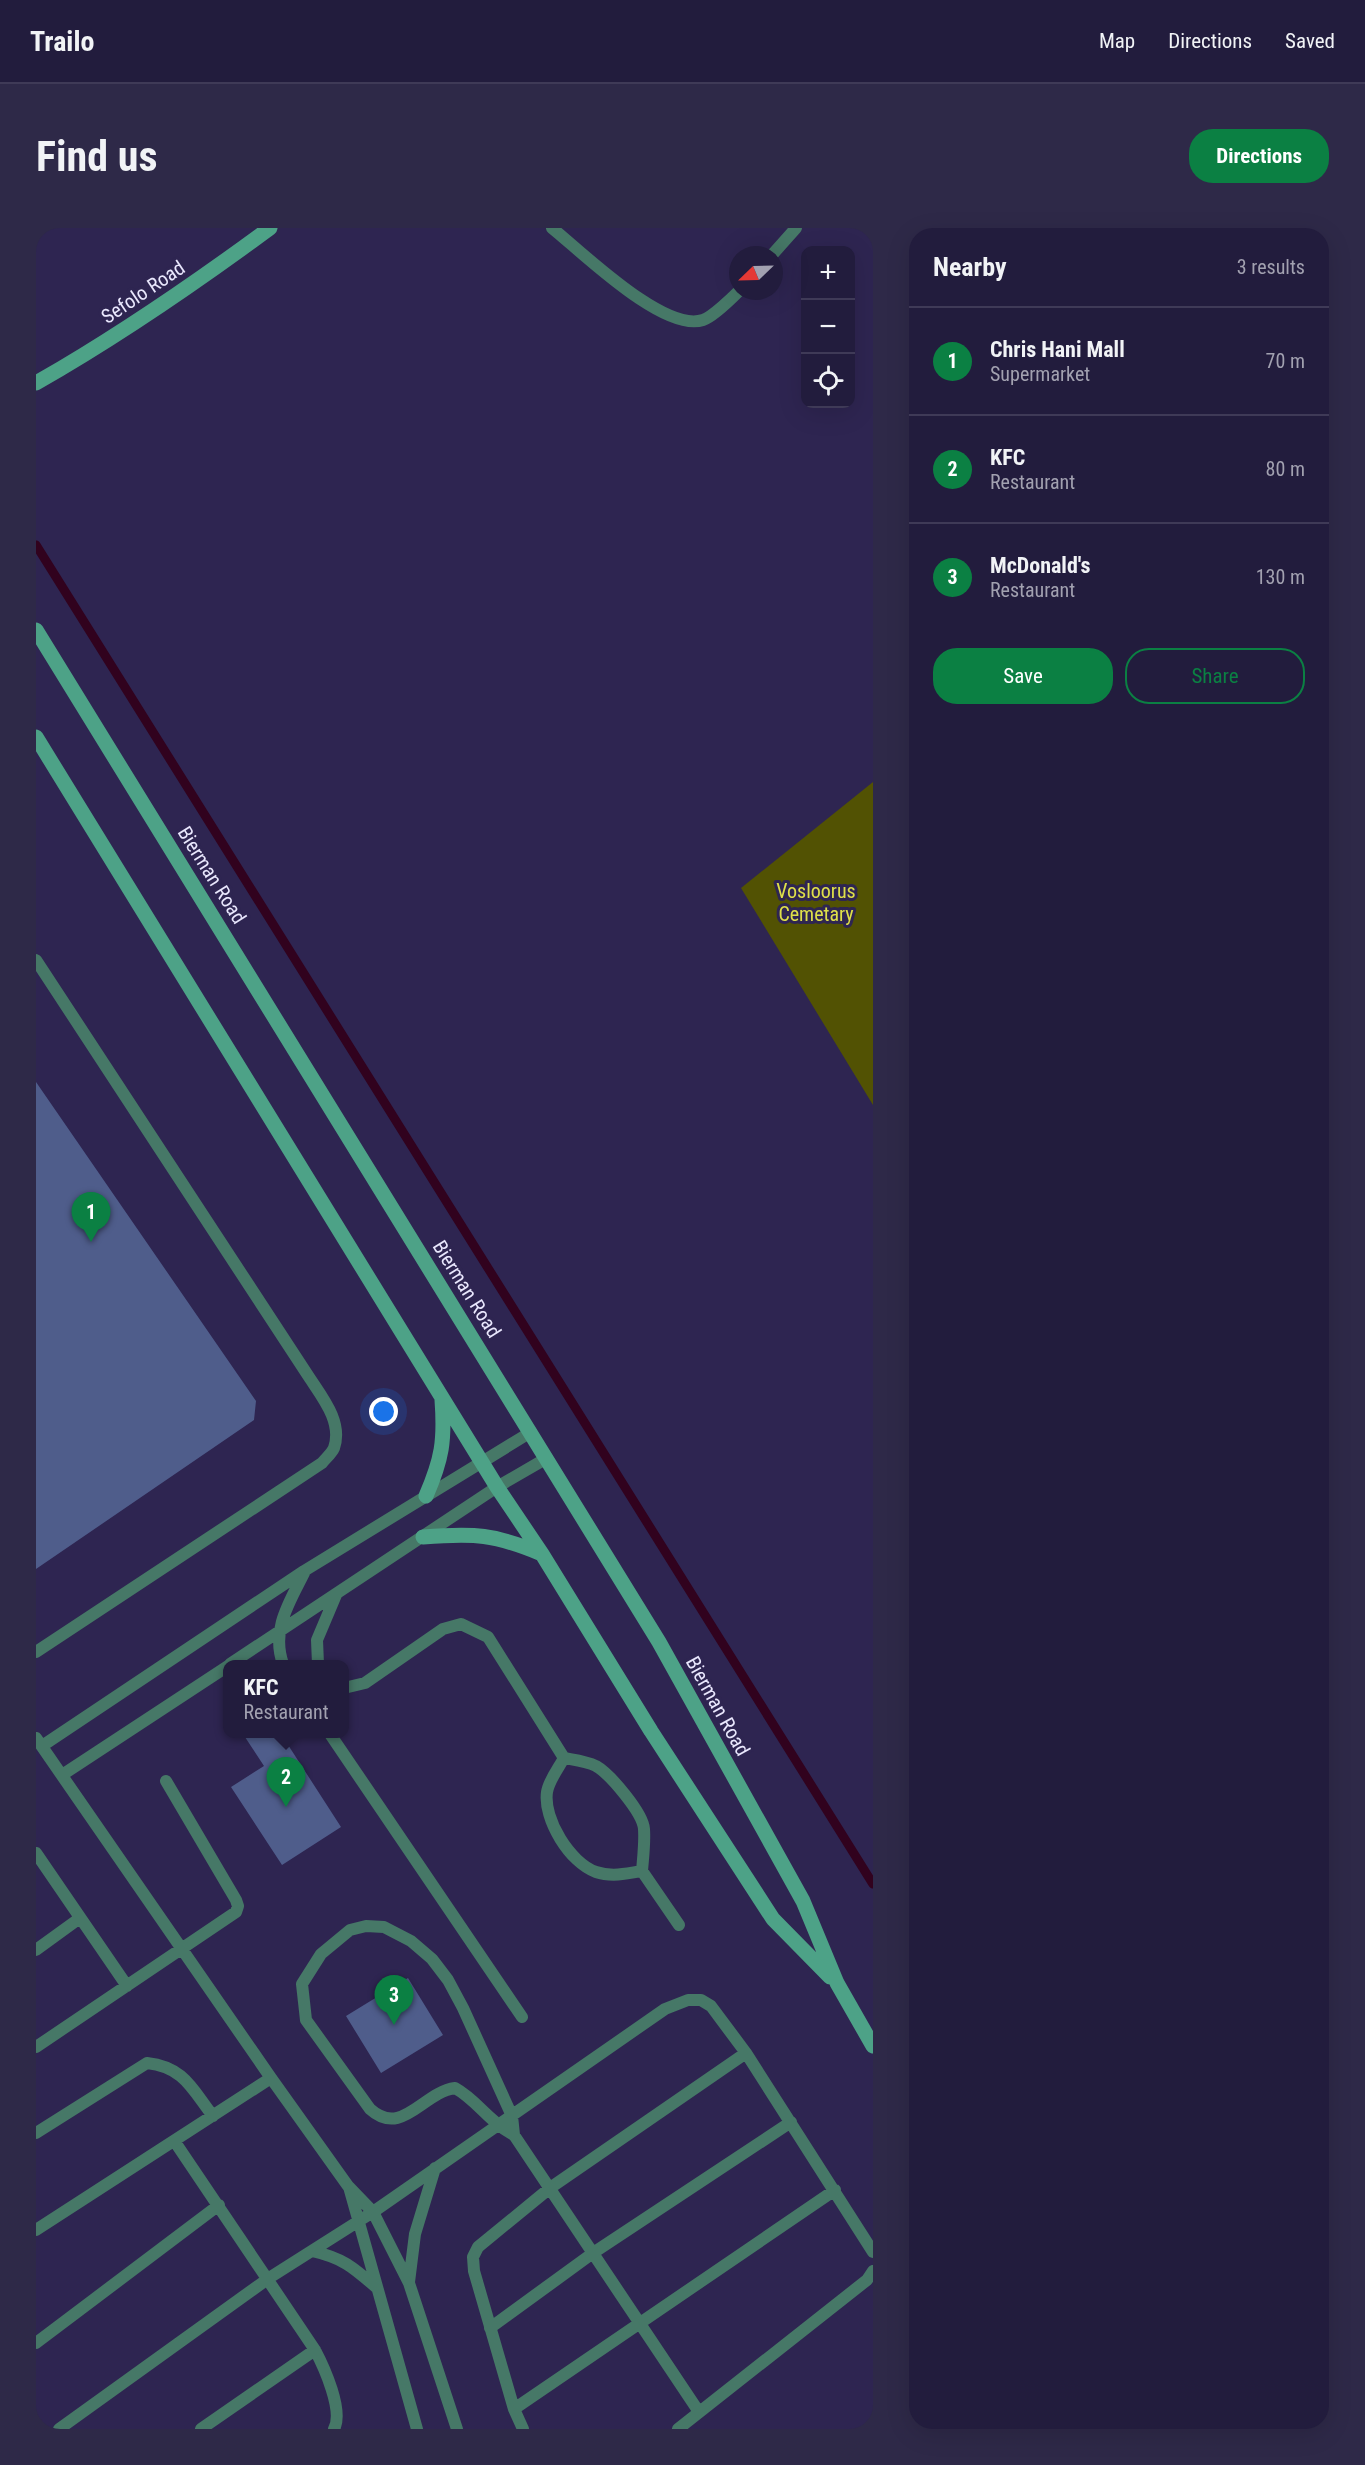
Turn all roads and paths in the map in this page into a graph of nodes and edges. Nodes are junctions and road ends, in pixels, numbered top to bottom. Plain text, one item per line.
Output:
1 (270, 228) edge
2 (552, 228) edge
3 (796, 228) edge
4 (780, 246) edge
5 (729, 299) edge
6 (36, 383) edge
7 (36, 630) edge
8 (36, 737) edge
9 (36, 960) edge
10 (442, 1397) junction
11 (531, 1432) junction
12 (547, 1458) junction
13 (482, 1463) junction
14 (497, 1488) junction
15 (426, 1496) junction
16 (423, 1537) junction
17 (542, 1554) junction
18 (304, 1571) junction
19 (336, 1595) junction
20 (278, 1633) junction
21 (36, 1652) edge
22 (237, 1660) edge
23 (282, 1660) edge
24 (318, 1660) edge
25 (223, 1669) edge
26 (349, 1687) edge
27 (333, 1738) edge
28 (39, 1742) edge
29 (564, 1758) junction
30 (62, 1775) junction
31 (166, 1781) dead end
32 (36, 1853) edge
33 (642, 1872) junction
34 (80, 1918) junction
35 (679, 1925) dead end
36 (182, 1949) junction
37 (36, 1950) edge
38 (837, 1983) junction
39 (127, 1986) junction
40 (522, 2017) dead end
41 (873, 2046) edge
42 (36, 2047) edge
43 (746, 2053) junction
44 (271, 2078) junction
45 (213, 2116) junction
46 (512, 2116) junction
47 (791, 2122) junction
48 (498, 2126) junction
49 (36, 2133) edge
50 (514, 2135) junction
51 (176, 2142) junction
52 (435, 2168) junction
53 (348, 2186) junction
54 (550, 2188) junction
55 (835, 2190) junction
56 (219, 2205) junction
57 (373, 2212) junction
58 (357, 2222) junction
59 (36, 2230) edge
60 (312, 2251) junction
61 (873, 2252) edge
62 (593, 2253) junction
63 (873, 2271) edge
64 (269, 2278) junction
65 (409, 2283) junction
66 (378, 2289) junction
67 (640, 2323) junction
68 (490, 2328) junction
69 (36, 2343) edge
70 (315, 2350) junction
71 (514, 2409) junction
72 (699, 2412) junction
73 (36, 2425) edge
74 (39, 2429) edge
75 (59, 2429) edge
76 (201, 2429) edge
77 (334, 2429) edge
78 (417, 2429) edge
79 (457, 2429) edge
80 (523, 2429) edge
81 (678, 2429) edge

1 - 6 main road, Sefolo Road
2 - 5 lane
3 - 4 lane
7 - 11 main road, Bierman Road
8 - 10 main road, Bierman Road
9 - 21 lane
10 - 13 main road, Bierman Road
10 - 15 main road
11 - 12 main road, Bierman Road
11 - 13 lane
12 - 14 lane
12 - 38 main road, Bierman Road
13 - 14 main road, Bierman Road
13 - 15 lane
14 - 16 lane
14 - 17 main road, Bierman Road
15 - 18 lane
16 - 17 main road
16 - 19 lane
17 - 38 main road, Bierman Road
18 - 20 lane
18 - 28 lane
19 - 20 lane
19 - 24 lane
20 - 22 lane
20 - 23 lane
25 - 30 lane
26 - 29 lane
27 - 40 lane
28 - 30 lane
29 - 33 lane
29 - 33 lane
30 - 36 lane
31 - 36 lane
32 - 34 lane
33 - 35 lane
34 - 37 lane
34 - 39 lane
36 - 39 lane
36 - 44 lane
38 - 41 main road, Bierman Road
39 - 42 lane
43 - 46 lane
43 - 47 lane
43 - 54 lane
44 - 45 lane
44 - 53 lane
45 - 49 lane
45 - 51 lane
46 - 48 lane
46 - 48 lane
46 - 50 lane
47 - 55 lane
47 - 62 lane
48 - 50 lane
48 - 52 lane
50 - 54 lane
51 - 56 lane
51 - 59 lane
52 - 57 lane
52 - 65 lane
53 - 57 lane
53 - 58 lane
54 - 62 lane
54 - 68 lane
55 - 61 lane
55 - 67 lane
56 - 64 lane
56 - 69 lane
57 - 58 lane
57 - 65 lane
58 - 60 lane
58 - 66 lane
60 - 64 lane
60 - 66 lane
62 - 67 lane
62 - 68 lane
63 - 72 lane
64 - 70 lane
64 - 75 lane
65 - 79 lane
66 - 78 lane
67 - 71 lane
67 - 72 lane
68 - 71 lane
70 - 76 lane
70 - 77 lane
71 - 80 lane
72 - 81 lane
73 - 74 lane

